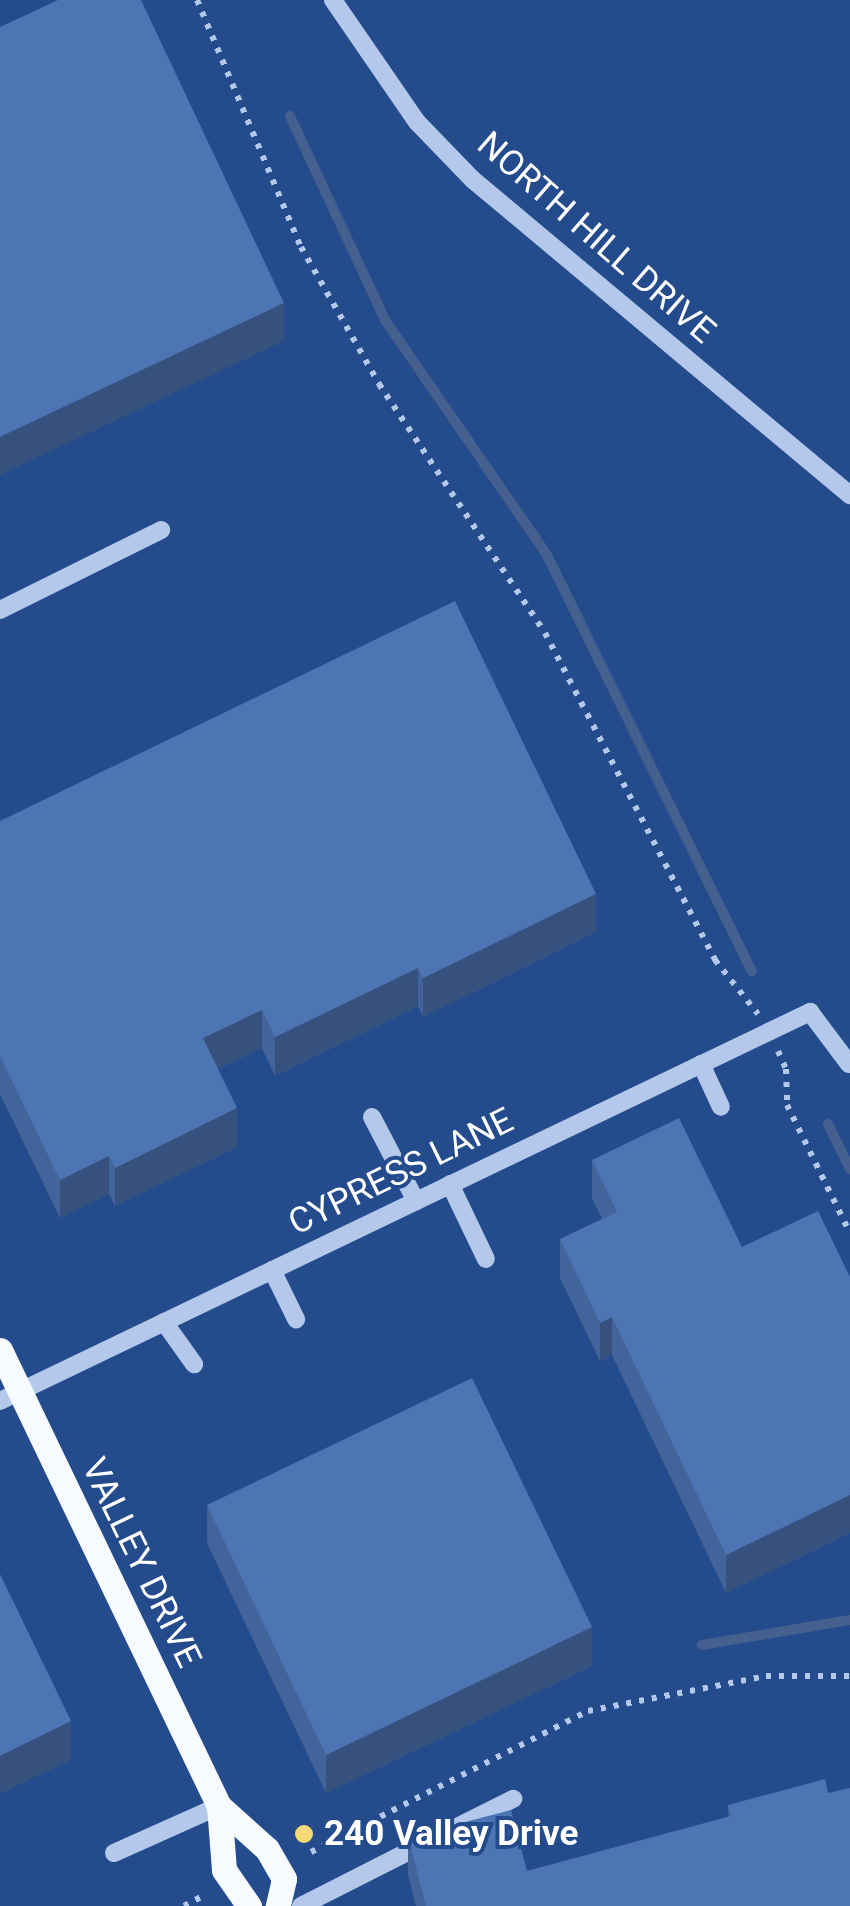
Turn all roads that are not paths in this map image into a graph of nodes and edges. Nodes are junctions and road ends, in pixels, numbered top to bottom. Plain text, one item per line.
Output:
1 (333, 0) edge
2 (850, 495) edge
3 (161, 530) dead end
4 (0, 610) edge
5 (700, 1064) junction
6 (848, 1064) edge
7 (721, 1106) dead end
8 (372, 1118) dead end
9 (450, 1184) junction
10 (416, 1201) junction
11 (486, 1259) dead end
12 (272, 1270) junction
13 (296, 1319) dead end
14 (164, 1322) junction
15 (0, 1350) edge
16 (194, 1364) dead end
17 (10, 1396) edge
18 (513, 1799) dead end
19 (219, 1806) junction
20 (114, 1853) dead end
21 (249, 1906) edge
22 (278, 1906) edge
23 (301, 1906) edge

1 - 2 street, NORTH HILL DRIVE
3 - 4 street
5 - 6 street, CYPRESS LANE
5 - 7 street
5 - 9 street, CYPRESS LANE
8 - 10 street
9 - 10 street, CYPRESS LANE
9 - 11 street
10 - 12 street, CYPRESS LANE
12 - 13 street
12 - 14 street, CYPRESS LANE
14 - 16 street
14 - 17 street, CYPRESS LANE
15 - 17 main road, VALLEY DRIVE
17 - 19 main road, VALLEY DRIVE
18 - 23 street
19 - 20 street
19 - 21 main road, VALLEY DRIVE
19 - 22 main road, VALLEY DRIVE

